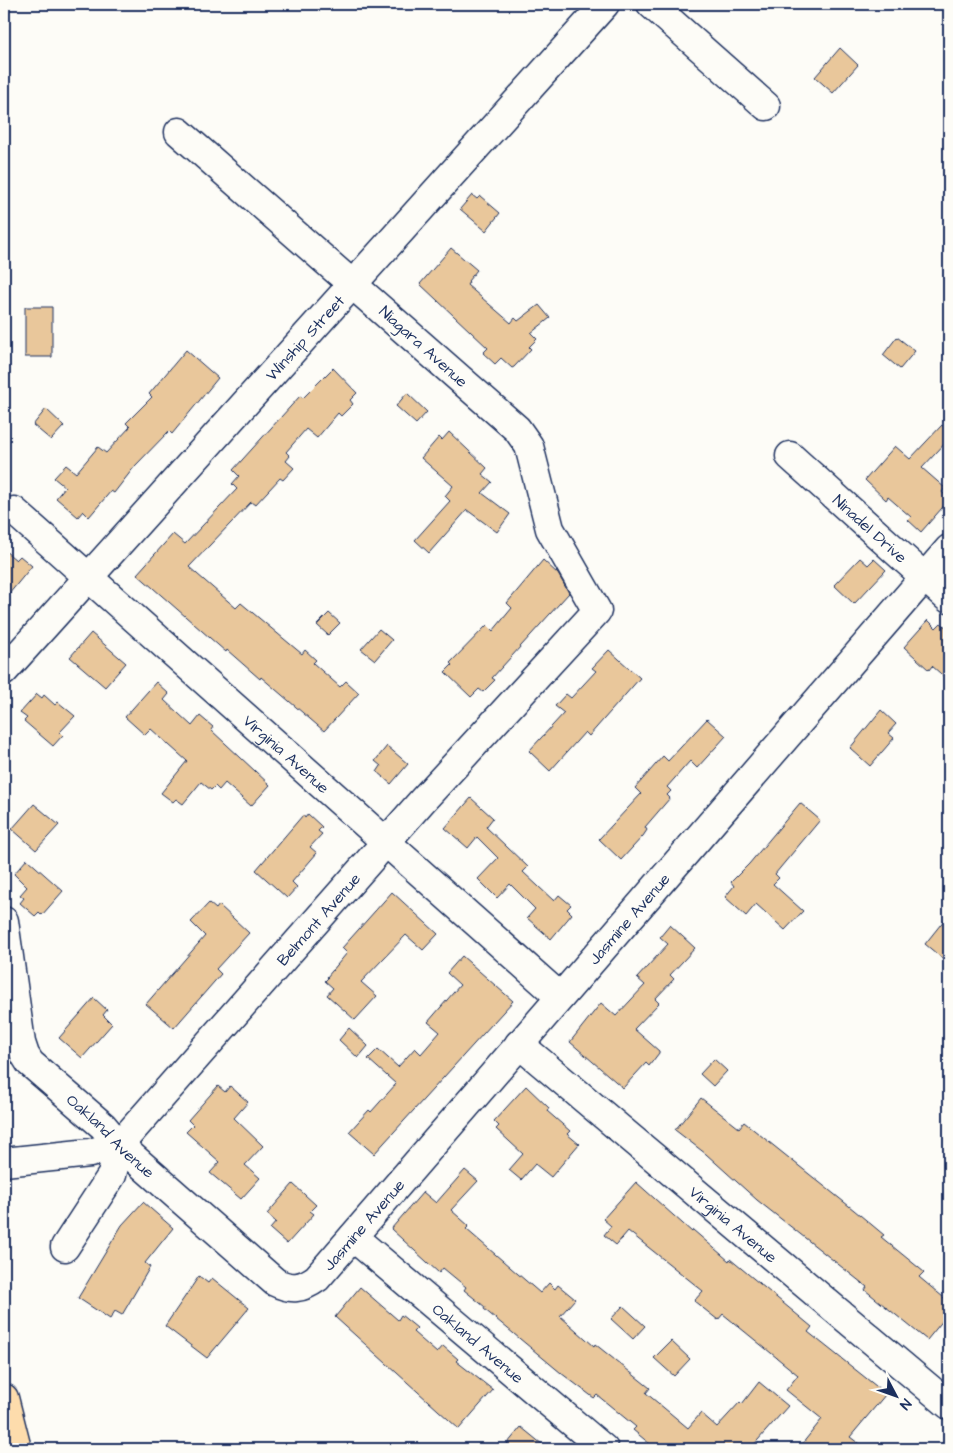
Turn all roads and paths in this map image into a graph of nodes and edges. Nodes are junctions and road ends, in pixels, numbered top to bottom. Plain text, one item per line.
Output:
1 (606, 4) edge
2 (651, 4) edge
3 (766, 106) dead end
4 (178, 132) dead end
5 (353, 283) junction
6 (790, 456) dead end
7 (14, 511) dead end
8 (949, 549) edge
9 (88, 576) junction
10 (925, 577) junction
11 (949, 599) edge
12 (597, 611) joint
13 (4, 671) edge
14 (386, 843) junction
15 (4, 921) edge
16 (560, 997) junction
17 (519, 1044) junction
18 (119, 1145) junction
19 (6, 1162) edge
20 (353, 1237) junction
21 (65, 1247) dead end
22 (306, 1286) joint
23 (4, 1398) edge
24 (949, 1405) edge
25 (17, 1449) edge
26 (604, 1449) edge

1 - 5 street, Winship Street
2 - 3 street
4 - 5 street, Niagara Avenue
5 - 9 street, Winship Street
5 - 12 street, Niagara Avenue
6 - 10 street, Ninadel Drive
7 - 9 street, Virginia Avenue
8 - 10 street, Jasmine Avenue
9 - 13 street, Winship Street
9 - 14 street, Virginia Avenue
10 - 11 street, Ninadel Drive
10 - 16 street, Jasmine Avenue
12 - 14 street, Belmont Avenue
14 - 16 street, Virginia Avenue
14 - 18 street, Belmont Avenue
15 - 18 street, Oakland Avenue
16 - 17 street, Jasmine Avenue
17 - 20 street, Jasmine Avenue
17 - 24 street, Virginia Avenue
18 - 19 street
18 - 21 street, Belmont Avenue
18 - 22 street, Oakland Avenue
20 - 22 street, Jasmine Avenue
20 - 26 street, Oakland Avenue
23 - 25 highway

